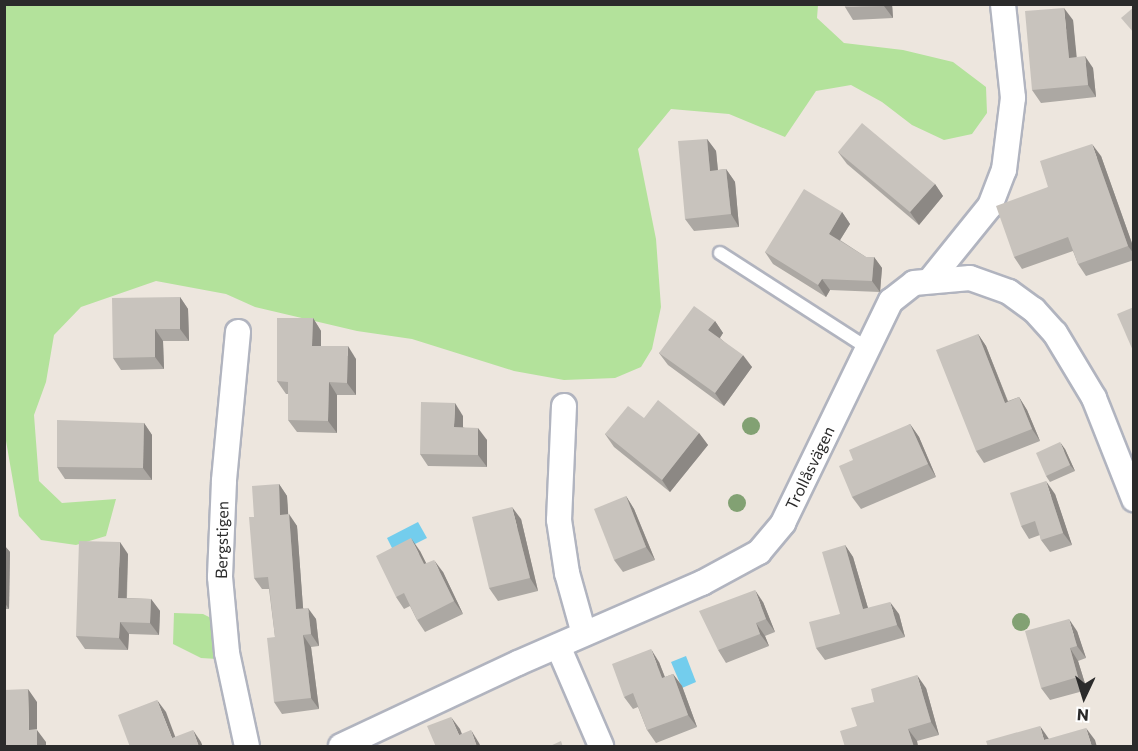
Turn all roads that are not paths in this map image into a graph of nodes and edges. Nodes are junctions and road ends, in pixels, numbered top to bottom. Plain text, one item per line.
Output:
1 (1003, 4) edge
2 (720, 253) dead end
3 (931, 279) junction
4 (238, 332) dead end
5 (866, 347) junction
6 (564, 405) dead end
7 (1134, 499) edge
8 (584, 634) junction
9 (558, 646) junction
10 (248, 747) edge
11 (341, 747) edge
12 (601, 747) edge

1 - 3 street
2 - 5 lane
3 - 5 street, Trollåsvägen
3 - 7 street, Trollåsvägen
4 - 10 street, Bergstigen
5 - 8 street, Trollåsvägen
6 - 8 street
8 - 9 street, Trollåsvägen
9 - 11 street, Trollåsvägen
9 - 12 street

